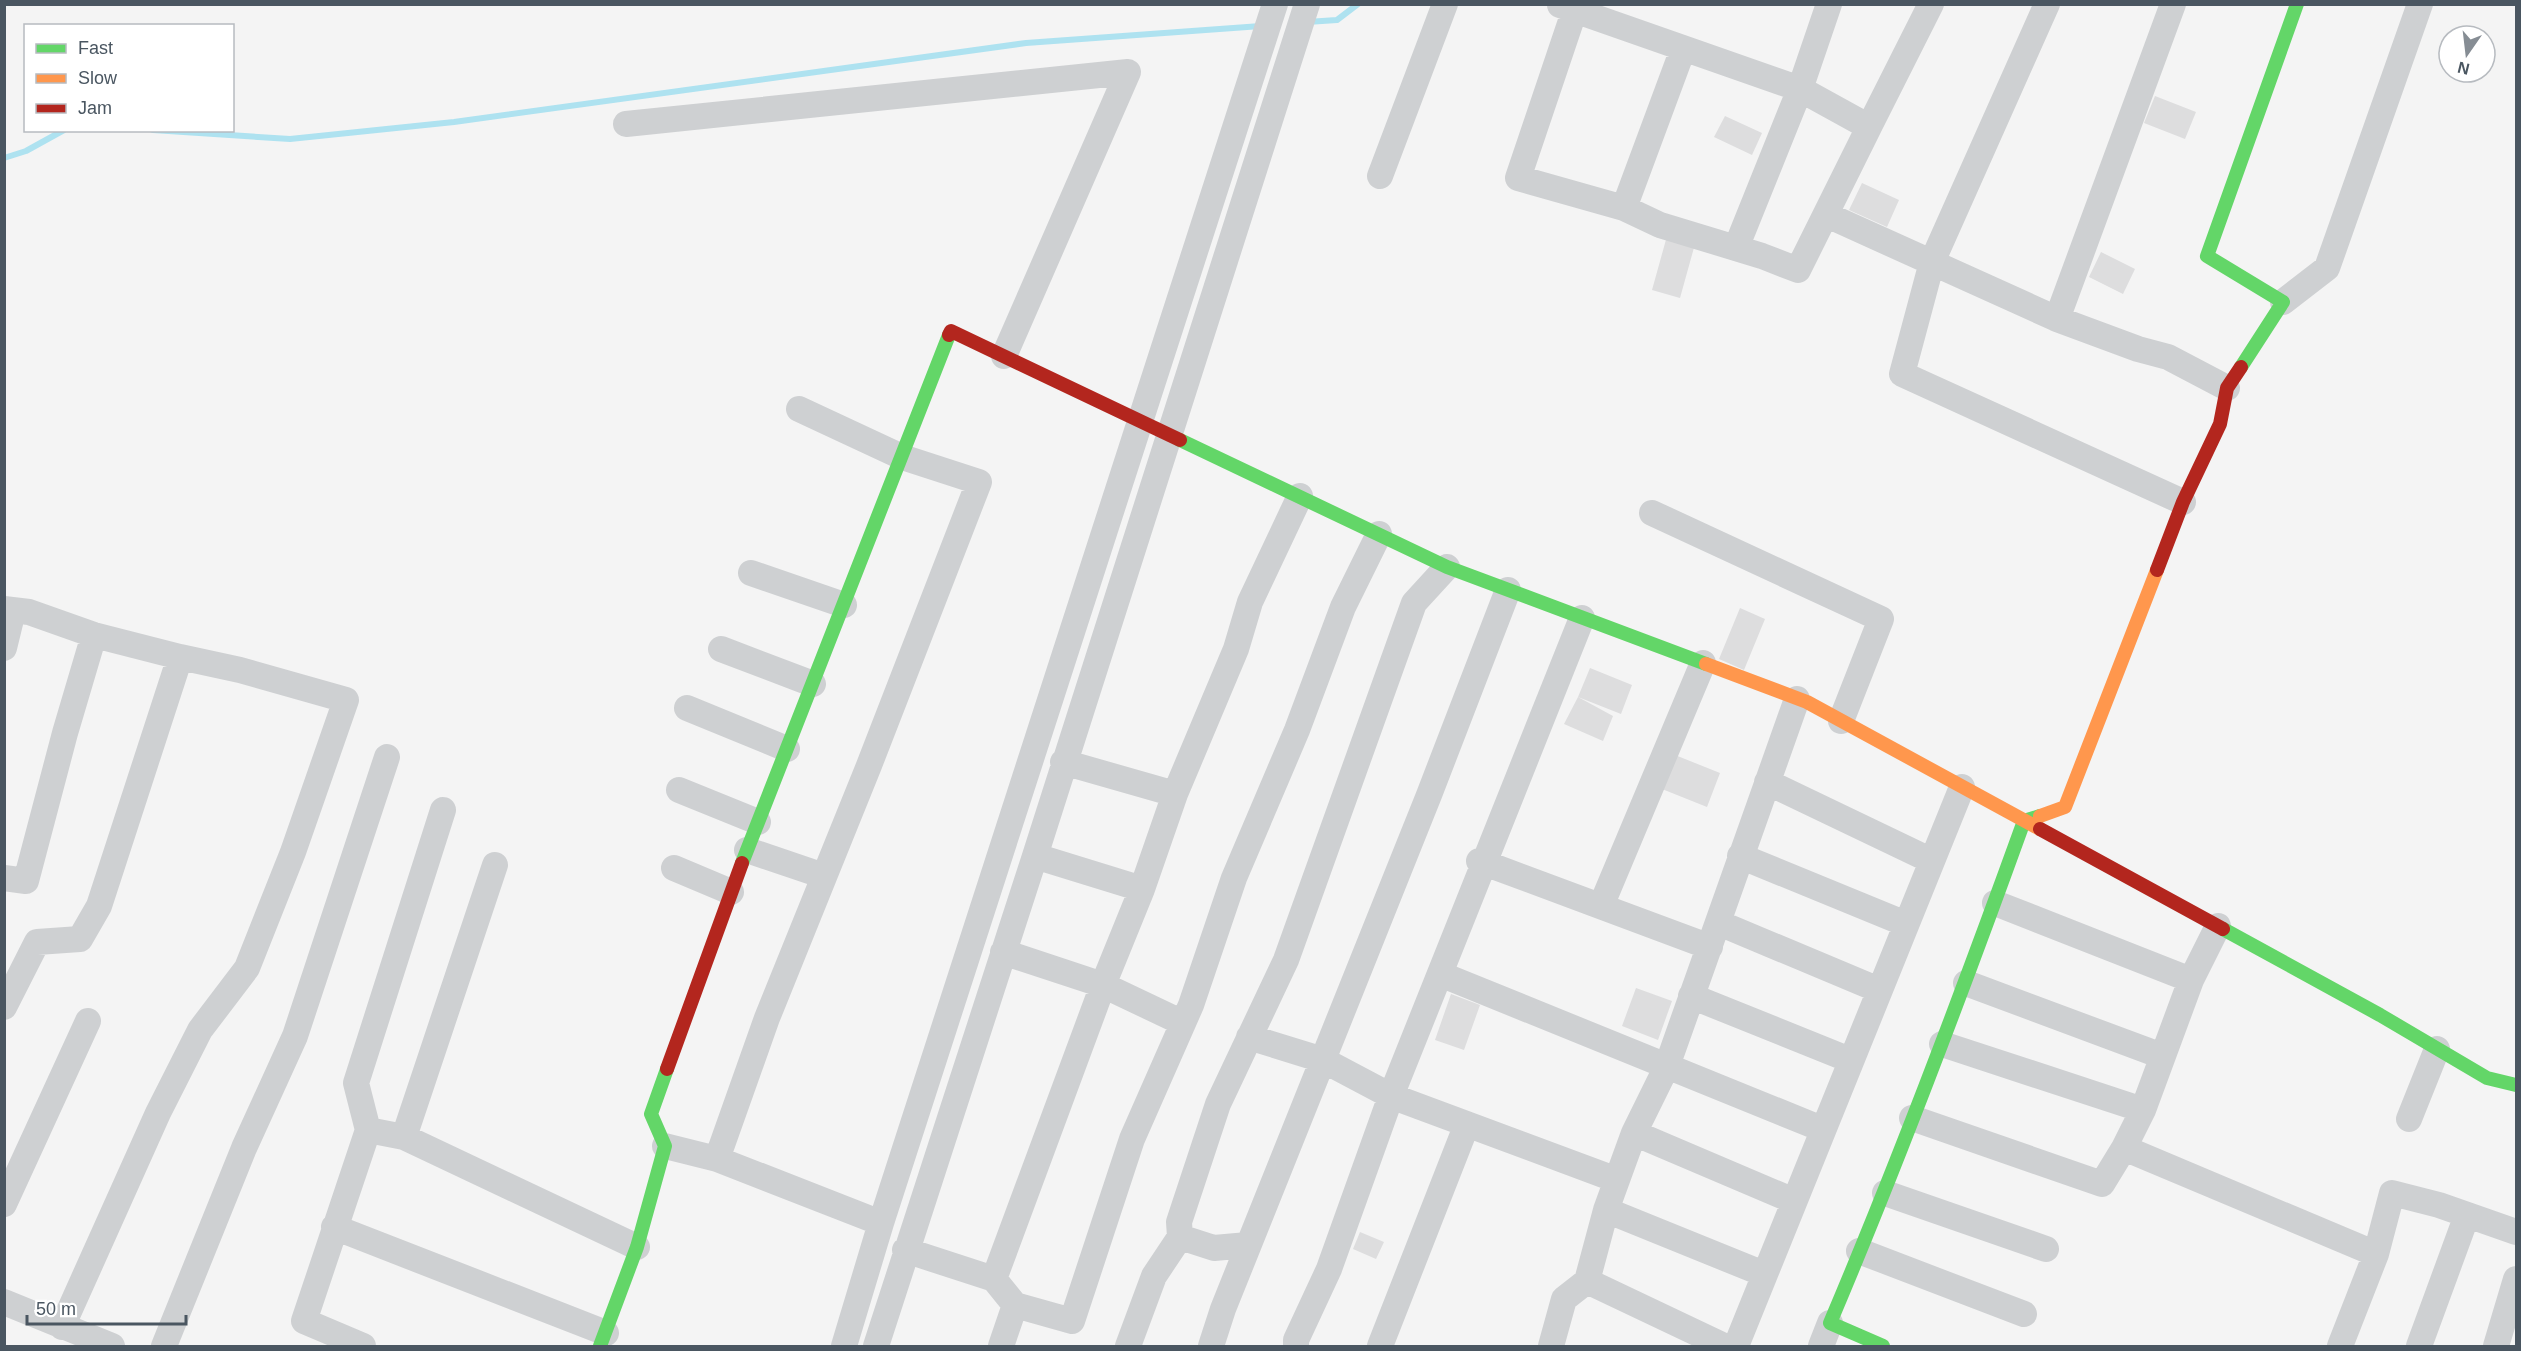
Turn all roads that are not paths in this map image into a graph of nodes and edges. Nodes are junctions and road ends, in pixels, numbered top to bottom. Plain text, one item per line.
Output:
1 (1445, 4) edge
2 (1829, 4) edge
3 (1931, 4) edge
4 (2047, 4) edge
5 (2173, 4) edge
6 (2297, 4) edge
7 (2420, 4) edge
8 (1566, 7) edge
9 (1303, 17) edge
10 (1271, 18) edge
11 (1683, 49) junction
12 (1800, 89) junction
13 (626, 124) dead end
14 (1869, 127) junction
15 (1380, 176) dead end
16 (1624, 208) junction
17 (1827, 215) junction
18 (1736, 248) junction
19 (1932, 262) junction
20 (2283, 302) junction
21 (2057, 319) junction
22 (1004, 356) junction
23 (2227, 388) junction
24 (799, 409) dead end
25 (1139, 419) junction
26 (1171, 435) junction
27 (902, 457) junction
28 (1300, 496) junction
29 (2182, 502) junction
30 (1652, 513) dead end
31 (1379, 534) junction
32 (1447, 567) junction
33 (751, 573) dead end
34 (1508, 590) junction
35 (844, 605) junction
36 (9, 610) edge
37 (1582, 618) junction
38 (94, 635) junction
39 (4, 648) edge
40 (721, 649) dead end
41 (180, 657) junction
42 (1703, 663) junction
43 (813, 684) junction
44 (1797, 699) junction
45 (687, 708) dead end
46 (1841, 721) junction
47 (787, 749) junction
48 (387, 757) dead end
49 (1064, 762) junction
50 (1767, 782) junction
51 (1962, 787) junction
52 (679, 790) dead end
53 (1175, 794) junction
54 (443, 810) dead end
55 (2024, 821) junction
56 (758, 822) junction
57 (747, 850) junction
58 (1035, 856) junction
59 (1740, 856) junction
60 (1932, 861) junction
61 (1482, 862) junction
62 (495, 865) dead end
63 (674, 868) dead end
64 (824, 876) junction
65 (4, 878) edge
66 (1142, 889) junction
67 (731, 892) junction
68 (1995, 903) junction
69 (1601, 906) junction
70 (1719, 923) junction
71 (1906, 924) junction
72 (2218, 927) junction
73 (1710, 947) junction
74 (1003, 952) junction
75 (1440, 974) junction
76 (2191, 980) junction
77 (1966, 983) junction
78 (1103, 985) junction
79 (1879, 990) junction
80 (1691, 996) junction
81 (4, 1007) edge
82 (88, 1021) dead end
83 (1183, 1023) junction
84 (1249, 1037) junction
85 (1942, 1044) junction
86 (2437, 1049) junction
87 (2162, 1056) junction
88 (1323, 1060) junction
89 (1850, 1060) junction
90 (1667, 1066) junction
91 (2517, 1085) edge
92 (1391, 1096) junction
93 (2143, 1110) junction
94 (1912, 1118) junction
95 (2409, 1119) dead end
96 (1467, 1124) junction
97 (1822, 1129) junction
98 (368, 1130) junction
99 (1634, 1133) junction
100 (404, 1137) junction
101 (665, 1146) junction
102 (2124, 1148) junction
103 (717, 1158) junction
104 (1617, 1180) junction
105 (1885, 1193) junction
106 (1794, 1202) junction
107 (4, 1204) edge
108 (1606, 1210) junction
109 (2467, 1215) junction
110 (881, 1223) junction
111 (334, 1227) junction
112 (2517, 1232) edge
113 (1180, 1237) junction
114 (1248, 1245) junction
115 (637, 1247) junction
116 (2046, 1249) dead end
117 (905, 1250) junction
118 (1859, 1251) junction
119 (2376, 1254) junction
120 (1764, 1274) junction
121 (994, 1279) junction
122 (2517, 1279) edge
123 (1587, 1281) junction
124 (4, 1302) edge
125 (1015, 1305) junction
126 (2024, 1314) dead end
127 (1830, 1323) junction
128 (62, 1327) junction
129 (603, 1340) edge
130 (112, 1347) edge
131 (164, 1347) edge
132 (363, 1347) edge
133 (844, 1347) edge
134 (876, 1347) edge
135 (1000, 1347) edge
136 (1128, 1347) edge
137 (1211, 1347) edge
138 (1296, 1347) edge
139 (1380, 1347) edge
140 (1551, 1347) edge
141 (1725, 1347) edge
142 (1736, 1347) edge
143 (1821, 1347) edge
144 (1883, 1347) edge
145 (2340, 1347) edge
146 (2419, 1347) edge
147 (2496, 1347) edge

1 - 15 street
2 - 12 street
3 - 14 street
4 - 19 street
5 - 21 street
6 - 20 street
7 - 20 street
8 - 11 street
8 - 16 street
9 - 26 street
10 - 25 street
11 - 12 street
11 - 16 street
12 - 14 street
12 - 18 street
13 - 22 street
14 - 17 street
16 - 18 street
17 - 18 street
17 - 19 street
19 - 21 street
19 - 29 street
20 - 23 street
21 - 23 street
22 - 25 street
22 - 27 street
23 - 29 street
24 - 27 street
25 - 26 street
25 - 110 street
26 - 28 street
26 - 49 street
27 - 35 street
27 - 64 street
28 - 31 street
28 - 53 street
29 - 55 street
30 - 46 street
31 - 32 street
31 - 83 street
32 - 34 street
32 - 84 street
33 - 35 street
34 - 37 street
34 - 88 street
35 - 43 street
36 - 38 street
36 - 39 street
37 - 42 street
37 - 61 street
38 - 41 street
38 - 65 street
40 - 43 street
41 - 81 street
41 - 128 street
42 - 44 street
42 - 69 street
43 - 47 street
44 - 46 street
44 - 50 street
45 - 47 street
46 - 51 street
47 - 56 street
48 - 131 street
49 - 53 street
49 - 58 street
50 - 59 street
50 - 60 street
51 - 55 street
51 - 60 street
52 - 56 street
53 - 66 street
54 - 98 street
55 - 68 street
55 - 72 street
56 - 57 street
57 - 64 street
57 - 67 street
58 - 66 street
58 - 74 street
59 - 70 street
59 - 71 street
60 - 71 street
61 - 69 street
61 - 75 street
62 - 100 street
63 - 67 street
64 - 103 street
66 - 78 street
67 - 101 street
68 - 76 street
68 - 77 street
69 - 73 street
70 - 73 street
70 - 79 street
71 - 79 street
72 - 76 street
72 - 86 street
73 - 80 street
74 - 78 street
74 - 117 street
75 - 90 street
75 - 92 street
76 - 87 street
77 - 85 street
77 - 87 street
78 - 83 street
78 - 121 street
79 - 89 street
80 - 89 street
80 - 90 street
82 - 107 street
83 - 125 street
84 - 88 street
84 - 113 street
85 - 93 street
85 - 94 street
86 - 91 street
86 - 95 street
87 - 93 street
88 - 92 street
88 - 114 street
89 - 97 street
90 - 97 street
90 - 99 street
92 - 96 street
92 - 138 street
93 - 102 street
94 - 102 street
94 - 105 street
96 - 104 street
96 - 139 street
97 - 106 street
98 - 100 street
98 - 111 street
99 - 104 street
99 - 106 street
100 - 115 street
101 - 103 street
101 - 115 street
102 - 119 street
103 - 110 street
104 - 108 street
105 - 116 street
105 - 118 street
106 - 120 street
108 - 120 street
108 - 123 street
109 - 112 street
109 - 119 street
109 - 146 street
110 - 133 street
111 - 129 street
111 - 132 street
113 - 114 street
113 - 136 street
114 - 137 street
115 - 129 street
117 - 121 street
117 - 134 street
118 - 126 street
118 - 127 street
119 - 145 street
120 - 142 street
121 - 125 street
122 - 147 street
123 - 140 street
123 - 141 street
124 - 128 street
125 - 135 street
127 - 143 street
127 - 144 street
128 - 130 street

